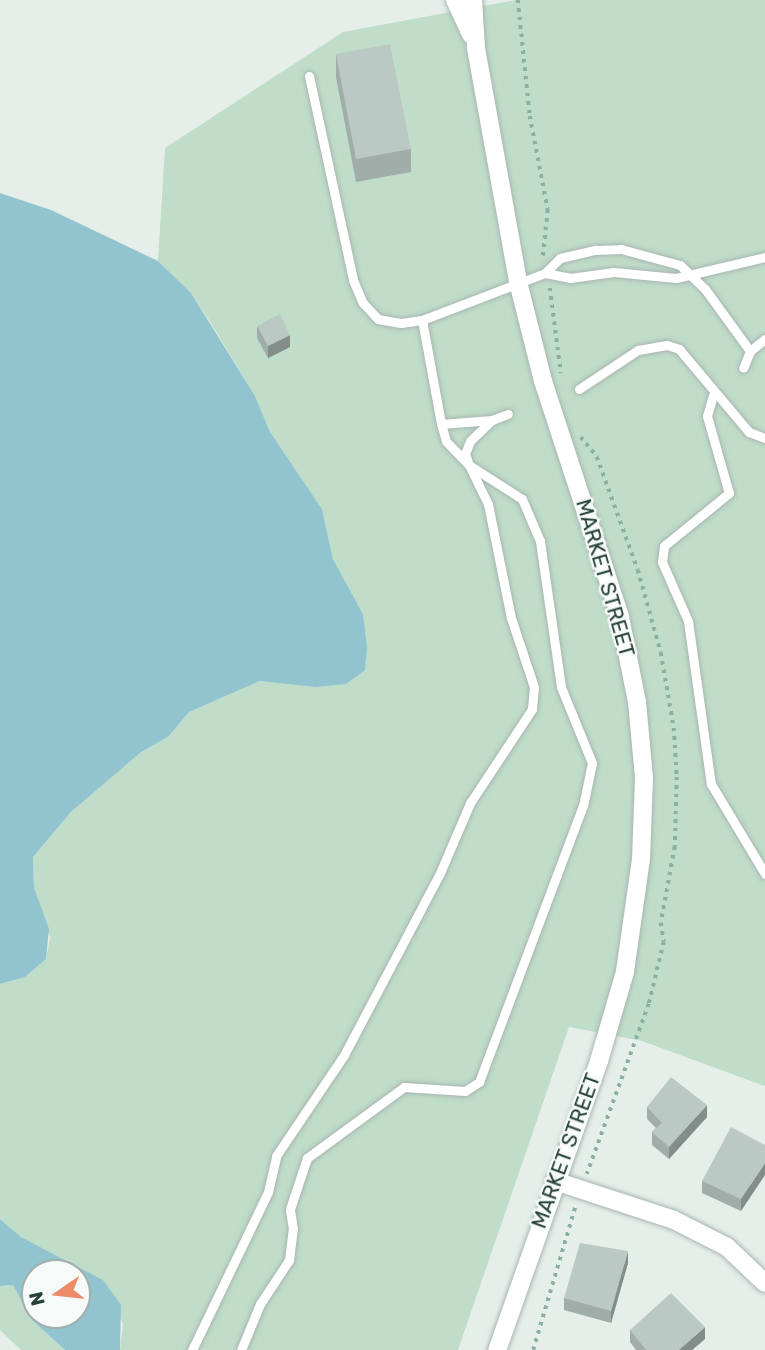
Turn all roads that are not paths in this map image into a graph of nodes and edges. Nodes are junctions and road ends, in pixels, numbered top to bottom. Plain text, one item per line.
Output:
1 (455, 0) edge
2 (473, 0) edge
3 (476, 48) junction
4 (309, 76) dead end
5 (763, 260) edge
6 (545, 273) junction
7 (690, 273) junction
8 (518, 282) junction
9 (422, 320) junction
10 (765, 339) edge
11 (750, 351) junction
12 (743, 368) dead end
13 (579, 389) dead end
14 (713, 395) junction
15 (508, 414) dead end
16 (492, 420) junction
17 (441, 424) junction
18 (765, 438) edge
19 (469, 465) junction
20 (765, 874) edge
21 (555, 1181) junction
22 (765, 1283) edge
23 (191, 1350) edge
24 (241, 1350) edge
25 (497, 1350) edge

1 - 3 street, MARKET STREET
2 - 3 street, MARKET STREET
3 - 8 street, MARKET STREET
4 - 9 lane
5 - 7 lane
6 - 7 lane
6 - 7 lane
6 - 8 lane
7 - 11 lane
8 - 9 lane
8 - 21 street, MARKET STREET
9 - 17 lane
10 - 11 lane
11 - 12 lane
13 - 14 lane
14 - 18 lane
14 - 20 lane
15 - 16 lane
16 - 17 lane
16 - 19 lane
17 - 19 lane
19 - 23 lane
19 - 24 lane
21 - 22 street
21 - 25 street, MARKET STREET

